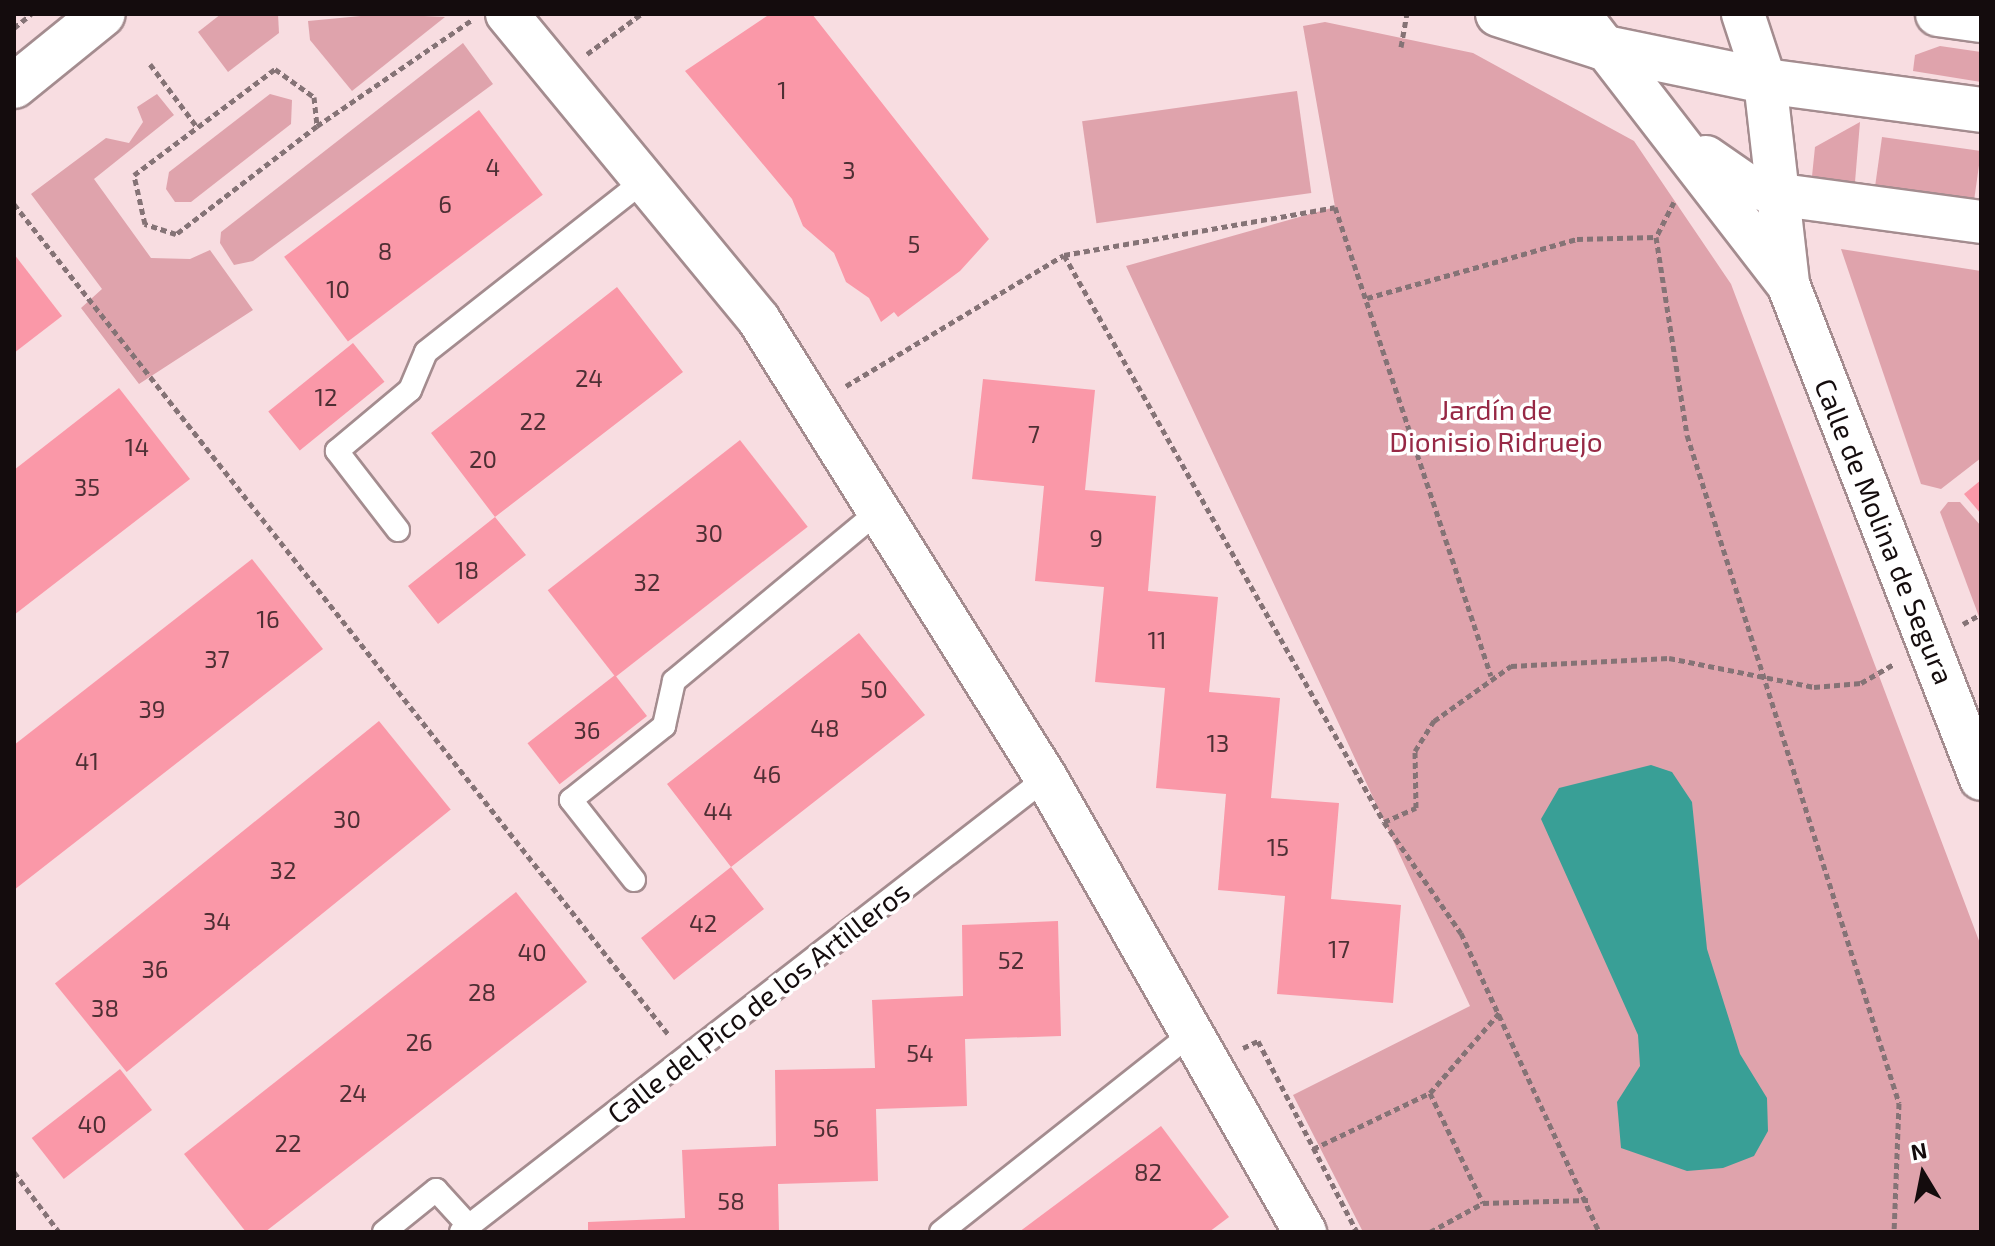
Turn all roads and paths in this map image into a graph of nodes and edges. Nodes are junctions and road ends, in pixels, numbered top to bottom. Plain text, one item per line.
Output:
1 (31, 14) edge
2 (103, 14) edge
3 (641, 14) edge
4 (1407, 14) edge
5 (1498, 14) edge
6 (1743, 14) edge
7 (1938, 14) edge
8 (492, 16) edge
9 (1981, 20) edge
10 (14, 28) edge
11 (1590, 31) edge
12 (1401, 47) dead end
13 (150, 64) dead end
14 (557, 75) junction
15 (1765, 81) junction
16 (14, 86) edge
17 (1981, 110) edge
18 (317, 126) junction
19 (1770, 126) junction
20 (197, 127) junction
21 (1698, 152) junction
22 (643, 181) junction
23 (1782, 195) junction
24 (14, 204) edge
25 (1981, 222) edge
26 (1656, 237) junction
27 (1064, 255) junction
28 (1788, 284) junction
29 (1367, 298) junction
30 (814, 406) junction
31 (881, 509) junction
32 (398, 530) dead end
33 (1930, 642) junction
34 (1491, 676) junction
35 (1765, 680) junction
36 (1046, 778) junction
37 (1981, 779) edge
38 (1384, 822) junction
39 (634, 880) dead end
40 (1499, 1013) junction
41 (1204, 1047) junction
42 (686, 1057) junction
43 (1430, 1093) junction
44 (1313, 1149) junction
45 (14, 1172) edge
46 (1588, 1200) junction
47 (1483, 1203) junction
48 (465, 1229) edge
49 (59, 1232) edge
50 (384, 1232) edge
51 (941, 1232) edge
52 (1305, 1232) edge
53 (1357, 1232) edge
54 (1430, 1232) edge
55 (1599, 1232) edge
56 (1894, 1232) edge

1 - 10 path
2 - 16 main road
3 - 14 path
4 - 12 path
5 - 11 main road
6 - 15 street, Calle de Molina de Segura
7 - 9 main road
8 - 14 street
8 - 18 path
11 - 15 main road
11 - 21 street, Calle de Molina de Segura
13 - 20 path
14 - 22 street
15 - 17 main road
15 - 19 street, Calle de Molina de Segura
18 - 20 path
18 - 20 path
19 - 21 street
19 - 23 street, Calle de Molina de Segura
21 - 23 street, Calle de Molina de Segura
21 - 26 path
21 - 28 street, Calle de Molina de Segura
22 - 30 street
22 - 32 lane
23 - 25 street
23 - 28 street, Calle de Molina de Segura
24 - 42 path
26 - 29 path
26 - 35 path
27 - 29 path
27 - 30 path
27 - 38 path
28 - 33 street, Calle de Molina de Segura
29 - 34 path
30 - 31 street
31 - 36 street
31 - 39 lane
33 - 35 path
33 - 37 street, Calle de Molina de Segura
34 - 35 path
34 - 38 path
35 - 56 path
36 - 41 street
36 - 42 lane, Calle del Pico de los Artilleros
38 - 40 path
40 - 43 path
40 - 46 path
41 - 44 path
41 - 51 lane
41 - 52 street
42 - 48 lane, Calle del Pico de los Artilleros
43 - 44 path
43 - 47 path
44 - 53 path
45 - 49 path
46 - 47 path
46 - 55 path
47 - 54 path
48 - 50 lane, Calle del Pico de los Artilleros

